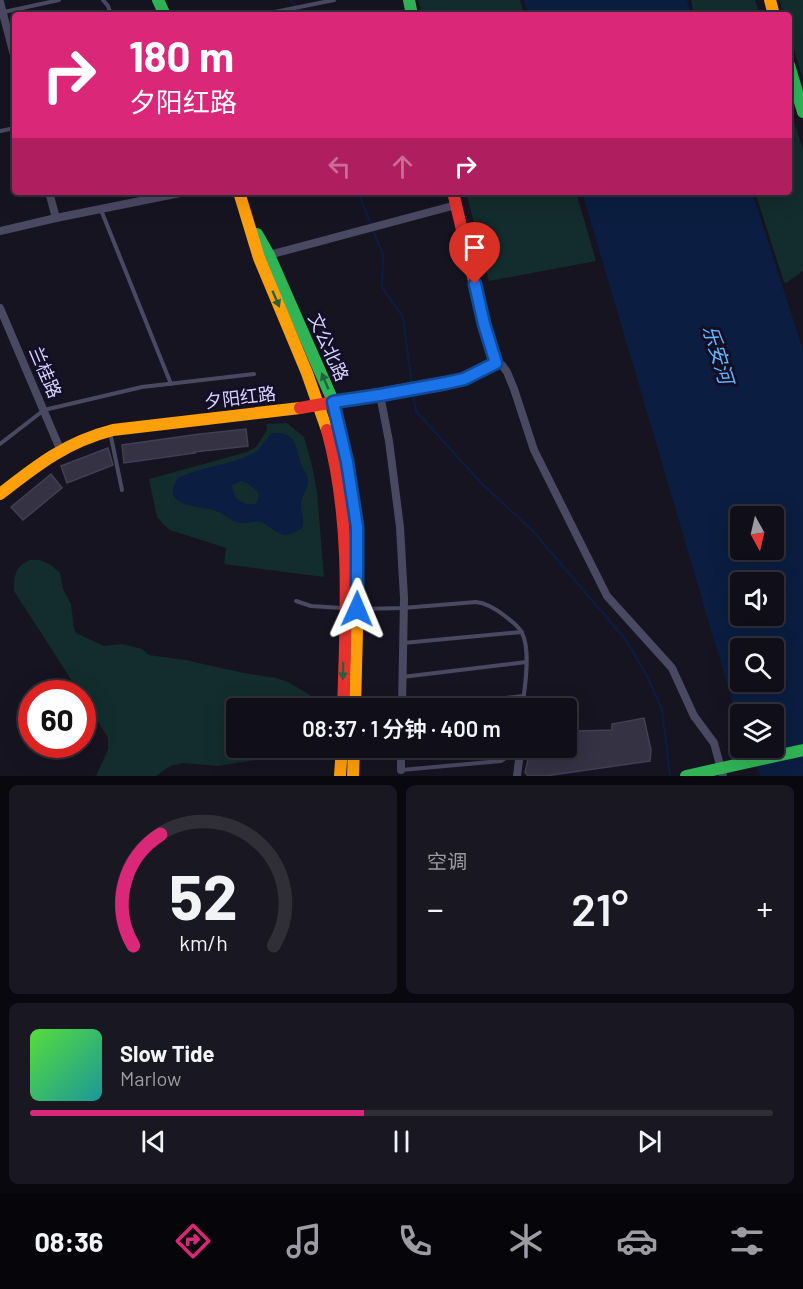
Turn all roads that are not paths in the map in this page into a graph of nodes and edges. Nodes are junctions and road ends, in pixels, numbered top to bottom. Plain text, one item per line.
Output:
1 (59, 0) edge
2 (334, 0) edge
3 (0, 2) edge
4 (3, 12) junction
5 (274, 12) edge
6 (12, 48) edge
7 (792, 75) edge
8 (803, 112) edge
9 (51, 195) edge
10 (170, 195) edge
11 (240, 195) edge
12 (454, 195) edge
13 (456, 205) junction
14 (101, 209) junction
15 (56, 218) junction
16 (0, 231) edge
17 (264, 256) junction
18 (0, 308) edge
19 (496, 363) junction
20 (254, 374) dead end
21 (171, 384) junction
22 (380, 395) junction
23 (333, 402) junction
24 (319, 403) junction
25 (44, 410) junction
26 (109, 430) junction
27 (0, 444) edge
28 (60, 449) junction
29 (122, 490) dead end
30 (0, 494) edge
31 (296, 601) dead end
32 (403, 608) junction
33 (351, 609) junction
34 (522, 632) junction
35 (402, 643) junction
36 (526, 662) junction
37 (402, 678) junction
38 (524, 696) joint
39 (343, 698) edge
40 (355, 698) edge
41 (402, 698) edge
42 (506, 698) edge
43 (803, 750) edge
44 (341, 758) edge
45 (354, 758) edge
46 (401, 758) edge
47 (506, 758) edge
48 (520, 758) edge
49 (401, 770) joint
50 (340, 776) edge
51 (353, 776) edge
52 (517, 776) edge
53 (686, 776) edge
54 (723, 776) edge

1 - 4 lane
2 - 5 lane
3 - 4 street
4 - 6 street
7 - 8 main road
9 - 15 street
10 - 14 street
11 - 17 main road, 文公北路
12 - 13 main road
13 - 17 street
13 - 19 main road
14 - 15 street
14 - 21 lane
15 - 16 street
23 -> 17 main road, 文公北路
17 -> 24 main road, 文公北路
18 - 25 street, 兰桂路
19 - 22 main road, 夕阳红路
19 - 54 street
20 - 21 lane
21 - 25 lane
22 - 23 main road, 夕阳红路
22 - 32 street
23 - 24 main road, 夕阳红路
23 - 33 main road, 文公北路
24 - 26 main road, 夕阳红路
24 - 33 main road, 文公北路
25 - 27 lane
25 - 28 street, 兰桂路
26 - 28 main road, 夕阳红路
26 - 29 lane
28 - 30 main road, 夕阳红路
31 - 33 lane
32 - 33 lane
32 - 34 lane
32 - 35 street
33 -> 39 main road, 文公北路
33 - 40 main road, 文公北路
34 - 35 lane
34 - 36 lane
35 - 37 street
36 - 37 lane
36 - 38 lane
37 - 41 street
38 - 42 lane
43 - 53 main road, bridge
44 - 50 main road
45 - 51 main road
46 - 49 street
47 - 49 lane
48 - 52 street

